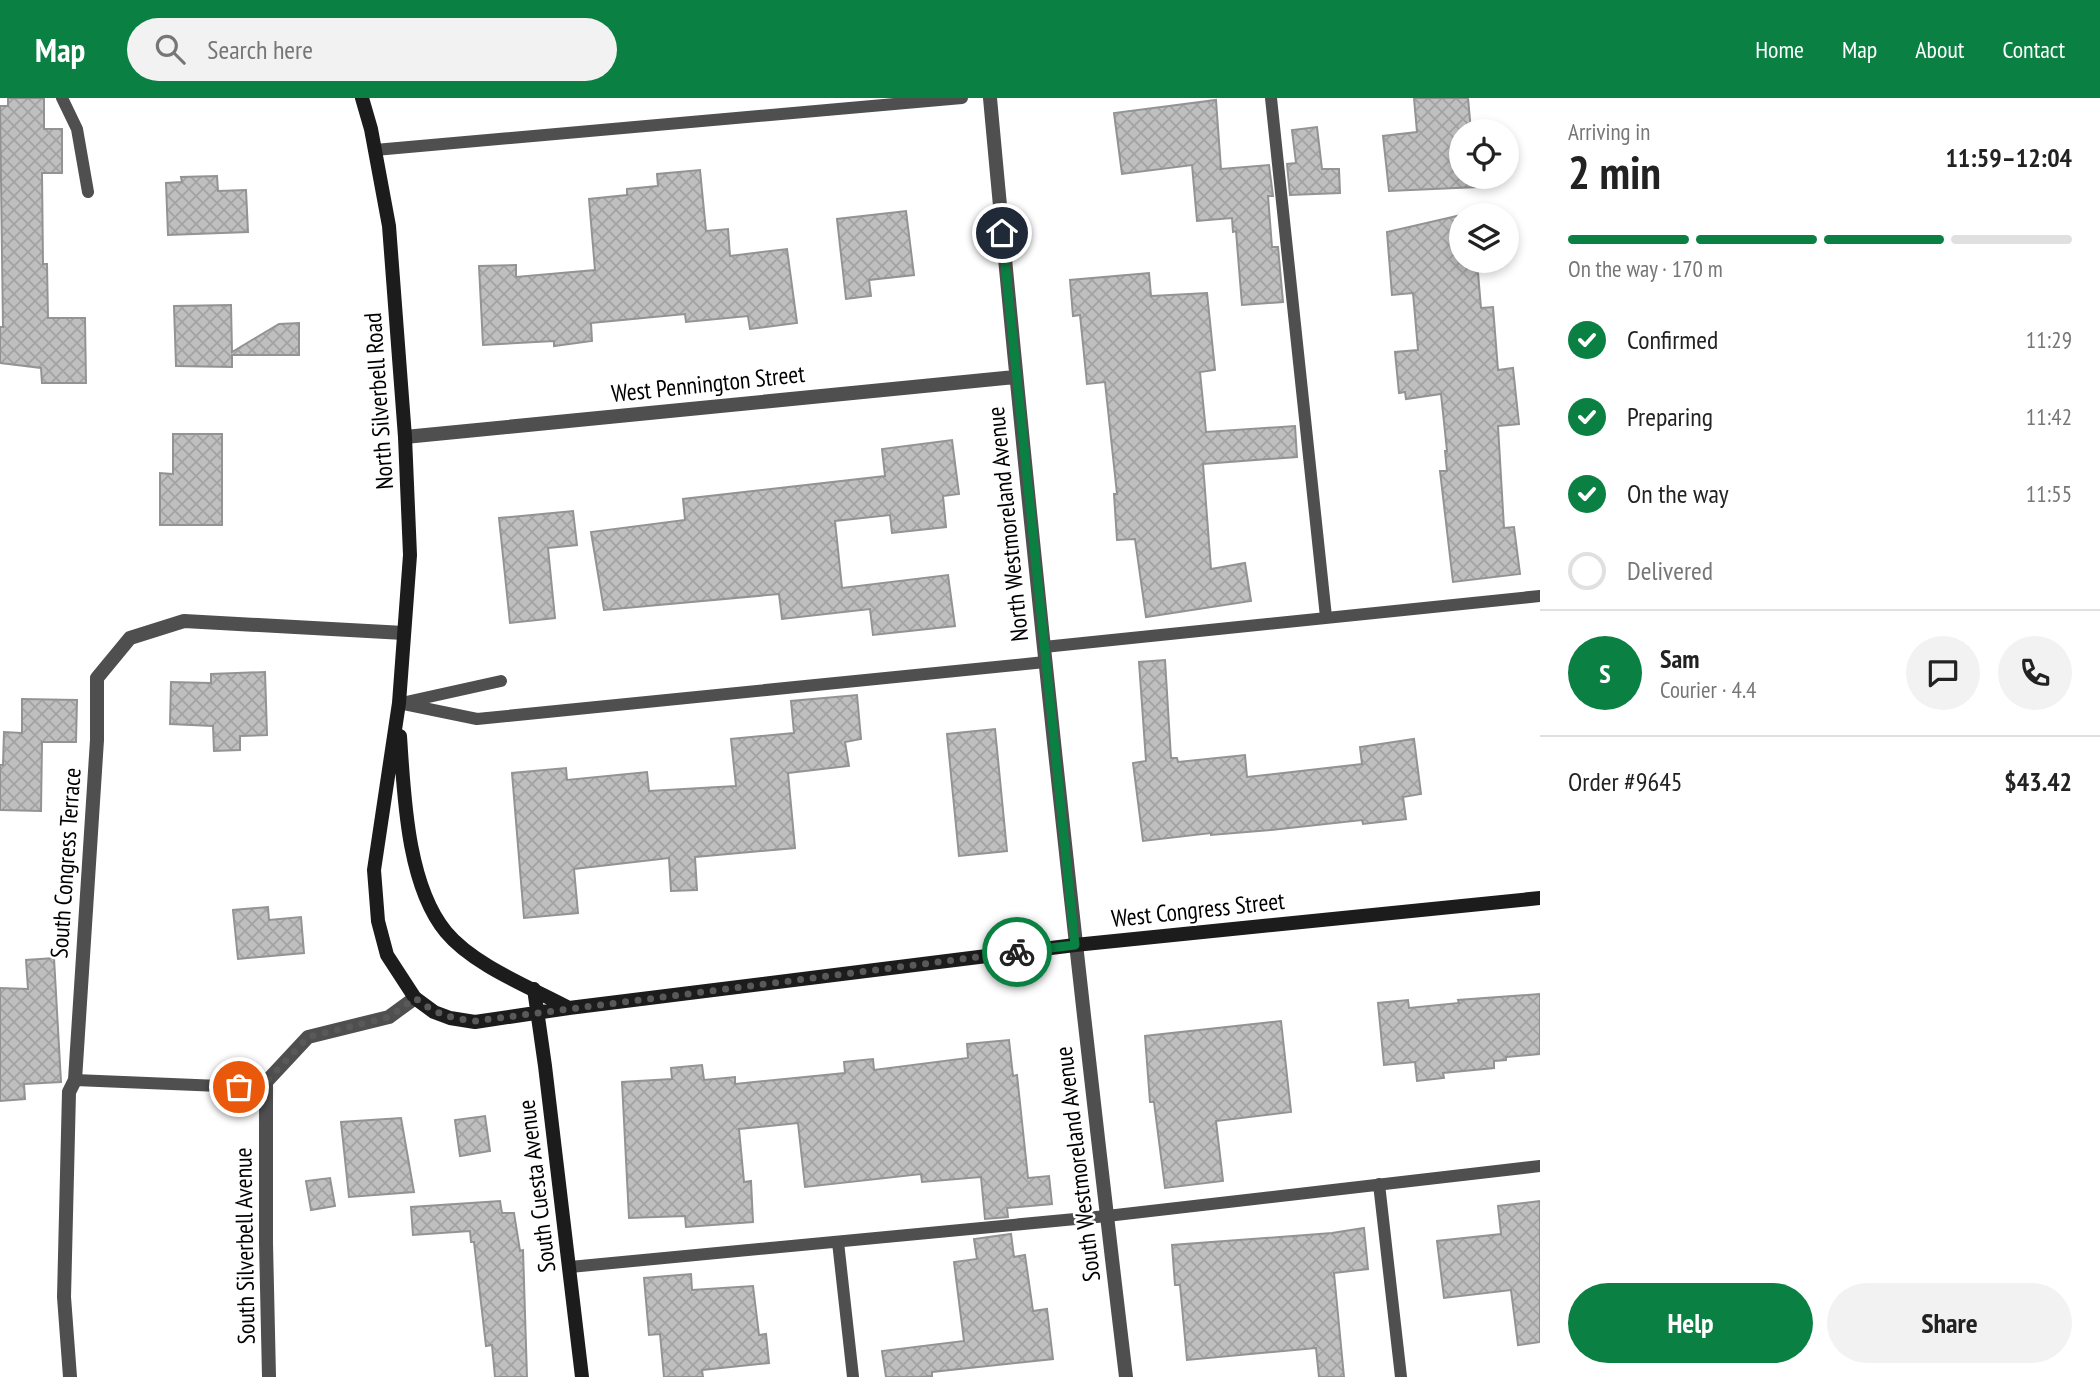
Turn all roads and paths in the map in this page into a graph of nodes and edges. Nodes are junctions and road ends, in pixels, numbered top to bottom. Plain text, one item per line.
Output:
1 (62, 98) edge
2 (362, 98) edge
3 (962, 98) edge
4 (990, 98) edge
5 (1271, 98) edge
6 (375, 150) junction
7 (88, 192) dead end
8 (1015, 377) junction
9 (405, 437) junction
10 (1540, 596) edge
11 (1326, 617) junction
12 (404, 633) junction
13 (1044, 655) junction
14 (500, 681) dead end
15 (399, 703) junction
16 (1540, 898) edge
17 (1075, 945) junction
18 (534, 989) junction
19 (415, 998) junction
20 (569, 1008) junction
21 (539, 1013) junction
22 (75, 1080) junction
23 (267, 1088) junction
24 (1540, 1166) edge
25 (1379, 1184) junction
26 (1107, 1216) junction
27 (838, 1242) junction
28 (570, 1267) junction
29 (70, 1377) edge
30 (269, 1377) edge
31 (582, 1377) edge
32 (853, 1377) edge
33 (1126, 1377) edge
34 (1401, 1377) edge

1 - 7 lane
2 - 6 main road, North Silverbell Road
3 - 6 lane
4 - 8 street, North Westmoreland Avenue
5 - 11 lane
6 - 9 main road, North Silverbell Road
8 - 9 street, West Pennington Street
8 - 13 street, North Westmoreland Avenue
9 - 12 main road, North Silverbell Road
10 - 11 lane
11 - 13 lane
12 - 15 main road, North Silverbell Road
12 - 22 street, South Congress Terrace
13 - 15 lane
13 - 17 street, North Westmoreland Avenue
14 - 15 lane
15 - 18 main road
15 - 19 main road
16 - 17 main road, West Congress Street
17 - 20 main road, West Congress Street
17 - 26 street, South Westmoreland Avenue
18 - 20 main road
18 - 21 main road, South Cuesta Avenue
19 - 21 main road, West Congress Street
19 - 23 street
20 - 21 main road, West Congress Street
21 - 28 main road, South Cuesta Avenue
22 - 23 lane
22 - 29 street, South Congress Terrace
23 - 30 street, South Silverbell Avenue
24 - 25 lane
25 - 26 lane
25 - 34 lane
26 - 27 lane
26 - 33 street, South Westmoreland Avenue
27 - 28 lane
27 - 32 lane
28 - 31 main road, South Cuesta Avenue

